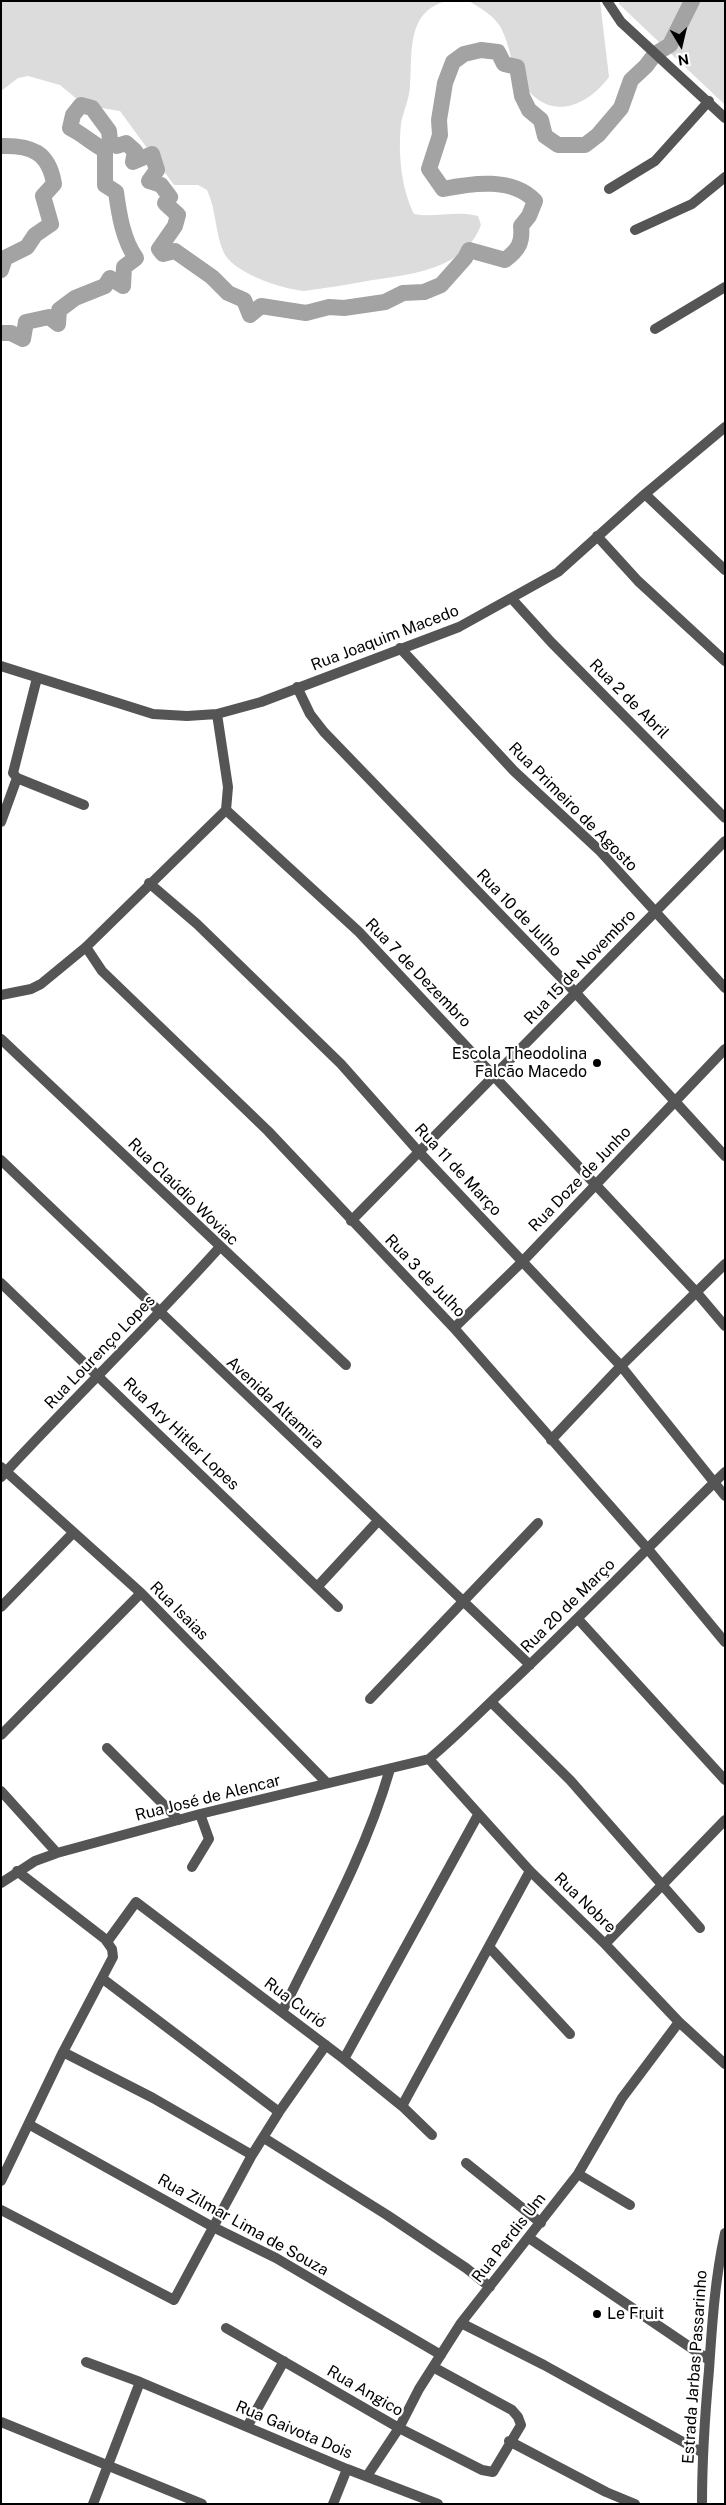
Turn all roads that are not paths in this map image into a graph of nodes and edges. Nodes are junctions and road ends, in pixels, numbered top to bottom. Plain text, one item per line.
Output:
1 (607, 1) edge
2 (709, 101) junction
3 (725, 118) edge
4 (725, 177) edge
5 (609, 189) dead end
6 (635, 230) dead end
7 (725, 287) edge
8 (655, 329) dead end
9 (725, 427) edge
10 (645, 494) junction
11 (597, 536) junction
12 (725, 570) edge
13 (512, 599) junction
14 (400, 648) junction
15 (725, 661) edge
16 (1, 666) edge
17 (37, 678) junction
18 (297, 687) junction
19 (216, 714) junction
20 (15, 776) junction
21 (84, 805) dead end
22 (226, 810) junction
23 (725, 818) edge
24 (1, 822) edge
25 (725, 841) edge
26 (150, 884) junction
27 (655, 911) junction
28 (86, 947) junction
29 (725, 988) edge
30 (574, 991) junction
31 (1, 995) edge
32 (1, 1039) edge
33 (725, 1050) edge
34 (496, 1075) junction
35 (674, 1103) junction
36 (419, 1152) junction
37 (725, 1156) edge
38 (1, 1160) edge
39 (595, 1184) junction
40 (351, 1221) junction
41 (219, 1248) junction
42 (523, 1261) junction
43 (725, 1264) edge
44 (1, 1283) edge
45 (697, 1293) junction
46 (160, 1314) junction
47 (725, 1326) edge
48 (454, 1328) junction
49 (346, 1365) dead end
50 (621, 1366) junction
51 (98, 1375) junction
52 (551, 1440) junction
53 (3, 1472) edge
54 (725, 1472) edge
55 (713, 1483) junction
56 (725, 1496) edge
57 (378, 1521) junction
58 (538, 1523) dead end
59 (73, 1533) junction
60 (647, 1548) junction
61 (318, 1586) junction
62 (141, 1593) junction
63 (463, 1600) junction
64 (1, 1607) edge
65 (338, 1607) dead end
66 (578, 1620) junction
67 (725, 1642) edge
68 (530, 1665) junction
69 (370, 1699) dead end
70 (491, 1702) junction
71 (1, 1735) edge
72 (107, 1748) dead end
73 (429, 1759) junction
74 (390, 1769) junction
75 (725, 1780) edge
76 (327, 1783) junction
77 (1, 1791) edge
78 (200, 1814) junction
79 (478, 1815) junction
80 (179, 1820) junction
81 (725, 1820) edge
82 (57, 1853) junction
83 (192, 1867) dead end
84 (16, 1871) junction
85 (530, 1871) junction
86 (1, 1883) edge
87 (664, 1885) junction
88 (700, 1928) dead end
89 (107, 1942) junction
90 (605, 1944) junction
91 (489, 1947) junction
92 (103, 1979) junction
93 (282, 2012) junction
94 (679, 2022) junction
95 (570, 2034) dead end
96 (326, 2045) junction
97 (63, 2052) junction
98 (344, 2059) junction
99 (725, 2064) edge
100 (402, 2106) junction
101 (279, 2112) junction
102 (30, 2125) junction
103 (432, 2135) dead end
104 (264, 2138) junction
105 (252, 2155) junction
106 (466, 2163) dead end
107 (578, 2174) junction
108 (1, 2181) edge
109 (630, 2205) dead end
110 (1, 2210) edge
111 (541, 2223) junction
112 (213, 2227) junction
113 (725, 2233) edge
114 (530, 2238) junction
115 (490, 2287) junction
116 (461, 2323) junction
117 (226, 2328) dead end
118 (440, 2355) junction
119 (709, 2360) junction
120 (284, 2361) junction
121 (86, 2362) dead end
122 (433, 2366) junction
123 (140, 2382) junction
124 (1, 2422) edge
125 (247, 2427) junction
126 (399, 2428) junction
127 (509, 2441) junction
128 (703, 2453) junction
129 (109, 2467) junction
130 (347, 2469) junction
131 (367, 2476) junction
132 (93, 2504) edge
133 (202, 2504) edge
134 (333, 2504) edge
135 (438, 2504) edge
136 (635, 2504) edge
137 (702, 2504) edge

1 - 2 street
2 - 3 street
2 - 5 street
4 - 6 street
7 - 8 street
9 - 10 street, Rua Joaquim Macedo
10 - 11 street, Rua Joaquim Macedo
10 - 12 street
11 - 13 street, Rua Joaquim Macedo
11 - 15 street
13 - 14 street, Rua Joaquim Macedo
13 - 23 street, Rua 2 de Abril
14 - 18 street, Rua Joaquim Macedo
14 - 27 street, Rua Primeiro de Agosto
16 - 17 street, Rua Joaquim Macedo
17 - 19 street, Rua Joaquim Macedo
17 - 20 street
18 - 19 street, Rua Joaquim Macedo
18 - 30 street, Rua 10 de Julho
19 - 22 street
20 - 21 street
20 - 24 street
22 - 26 street
22 - 34 street, Rua 7 de Dezembro
25 - 27 street, Rua 15 de Novembro
26 - 28 street
26 - 36 street, Rua 11 de Março
27 - 29 street, Rua Primeiro de Agosto
27 - 30 street, Rua 15 de Novembro
28 - 31 street
28 - 40 street, Rua 3 de Julho
30 - 34 street, Rua 15 de Novembro
30 - 35 street, Rua 10 de Julho
32 - 41 street, Rua Claúdio Woviac
33 - 35 street, Rua Doze de Junho
34 - 36 street, Rua 15 de Novembro
34 - 39 street, Rua 7 de Dezembro
35 - 37 street, Rua 10 de Julho
35 - 39 street, Rua Doze de Junho
36 - 40 street, Rua 15 de Novembro
36 - 42 street, Rua 11 de Março
38 - 46 street, Avenida Altamira
39 - 42 street, Rua Doze de Junho
39 - 45 street, Rua 7 de Dezembro
40 - 48 street, Rua 3 de Julho
41 - 46 street, Rua Lourenço Lopes
41 - 49 street, Rua Claúdio Woviac
42 - 48 street, Rua Doze de Junho
42 - 50 street, Rua 11 de Março
43 - 45 street
44 - 51 street, Rua Ary Hitler Lopes
45 - 47 street, Rua 7 de Dezembro
45 - 50 street
46 - 51 street, Rua Lourenço Lopes
46 - 57 street, Avenida Altamira
48 - 52 street, Rua 3 de Julho
50 - 52 street
50 - 55 street, Rua 11 de Março
51 - 53 street, Rua Lourenço Lopes
51 - 61 street, Rua Ary Hitler Lopes
52 - 60 street, Rua 3 de Julho
53 - 59 street, Rua Isaias
54 - 55 street, Rua 20 de Março
55 - 56 street, Rua 11 de Março
55 - 60 street, Rua 20 de Março
57 - 61 street
57 - 63 street, Avenida Altamira
58 - 63 street
59 - 62 street, Rua Isaias
59 - 64 street
60 - 66 street, Rua 20 de Março
60 - 67 street, Rua 3 de Julho
61 - 65 street, Rua Ary Hitler Lopes
62 - 71 street
62 - 76 street, Rua Isaias
63 - 68 street, Avenida Altamira
63 - 69 street
66 - 68 street, Rua 20 de Março
66 - 75 street
68 - 70 street, Rua 20 de Março
70 - 73 street, Rua 20 de Março
70 - 87 street
72 - 80 street
73 - 74 street, Rua José de Alencar
73 - 79 street, Rua Nobre
74 - 76 street, Rua José de Alencar
74 - 93 street
76 - 78 street, Rua José de Alencar
77 - 82 street
78 - 80 street, Rua José de Alencar
78 - 83 street
79 - 85 street, Rua Nobre
79 - 98 street
80 - 82 street, Rua José de Alencar
81 - 87 street
82 - 84 street, Rua José de Alencar
84 - 86 street, Rua José de Alencar
84 - 89 street
85 - 90 street, Rua Nobre
85 - 91 street
87 - 88 street
87 - 90 street
89 - 92 street
89 - 93 street, Rua Curió
90 - 94 street, Rua Nobre
91 - 95 street
91 - 100 street
92 - 97 street
92 - 101 street
93 - 96 street, Rua Curió
94 - 99 street, Rua Nobre
94 - 107 street, Rua Perdis Um
96 - 98 street, Rua Curió
96 - 101 street
97 - 102 street
97 - 105 street
98 - 100 street, Rua Curió
100 - 103 street, Rua Curió
101 - 104 street
102 - 108 street
102 - 112 street, Rua Zilmar Lima de Souza
104 - 105 street
104 - 115 street
105 - 112 street
106 - 111 street
107 - 109 street
107 - 111 street, Rua Perdis Um
110 - 112 street
111 - 114 street, Rua Perdis Um
112 - 118 street, Rua Zilmar Lima de Souza
113 - 119 street, Estrada Jarbas Passarinho
114 - 115 street, Rua Perdis Um
114 - 119 street
115 - 116 street, Rua Perdis Um
116 - 118 street, Rua Perdis Um
116 - 128 street
117 - 120 street, Rua Angico
118 - 122 street, Rua Perdis Um
119 - 128 street, Estrada Jarbas Passarinho
120 - 125 street
120 - 126 street, Rua Angico
121 - 123 street, Rua Gaivota Dois
122 - 126 street, Rua Perdis Um
122 - 127 street
123 - 125 street, Rua Gaivota Dois
123 - 129 street
124 - 129 street
125 - 130 street, Rua Gaivota Dois
126 - 127 street, Rua Angico
126 - 131 street, Rua Perdis Um
127 - 136 street
128 - 137 street, Estrada Jarbas Passarinho
129 - 132 street
129 - 133 street
130 - 131 street, Rua Gaivota Dois
130 - 134 street
131 - 135 street, Rua Gaivota Dois

